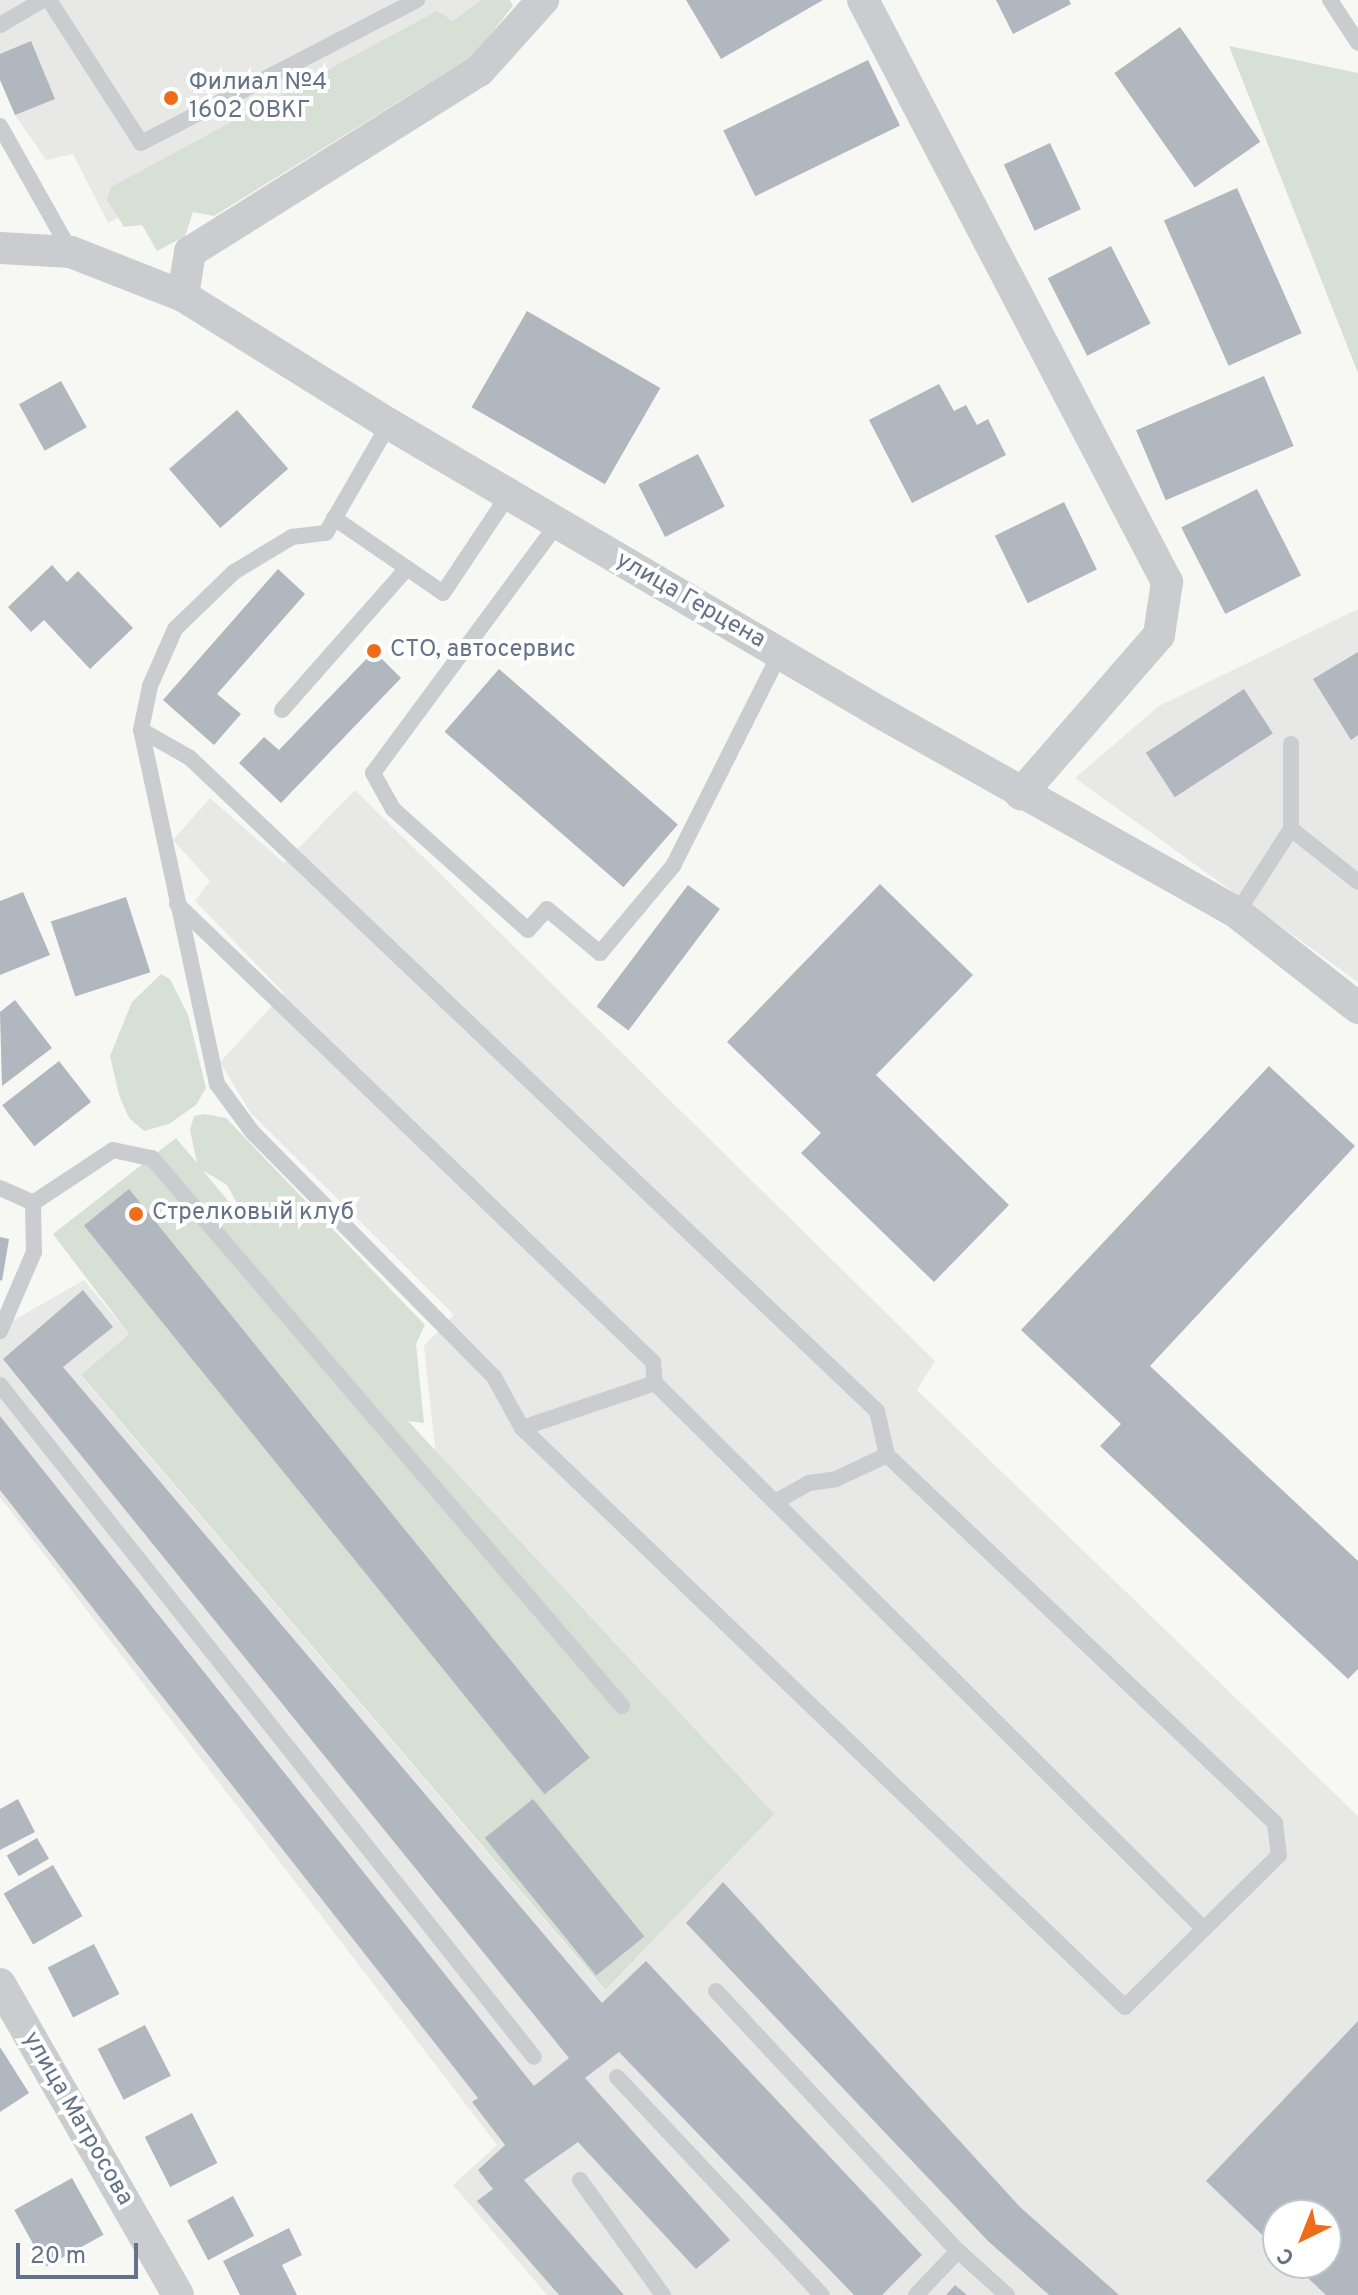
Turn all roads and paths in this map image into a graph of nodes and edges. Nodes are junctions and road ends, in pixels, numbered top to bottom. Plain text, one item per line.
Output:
1 (46, 0) edge
2 (417, 0) edge
3 (543, 0) edge
4 (863, 0) edge
5 (1330, 0) edge
6 (0, 25) edge
7 (1358, 43) edge
8 (0, 126) edge
9 (0, 248) edge
10 (71, 252) junction
11 (183, 296) junction
12 (389, 424) junction
13 (509, 494) junction
14 (334, 518) junction
15 (558, 523) junction
16 (407, 568) junction
17 (780, 653) junction
18 (282, 710) dead end
19 (141, 730) junction
20 (1291, 744) dead end
21 (1021, 794) junction
22 (1291, 829) junction
23 (1358, 882) edge
24 (177, 904) junction
25 (1237, 913) junction
26 (1358, 1008) edge
27 (0, 1188) edge
28 (33, 1203) junction
29 (0, 1331) edge
30 (655, 1383) junction
31 (0, 1385) edge
32 (522, 1428) junction
33 (887, 1455) junction
34 (775, 1502) junction
35 (622, 1706) dead end
36 (1204, 1929) junction
37 (0, 1984) edge
38 (716, 1991) dead end
39 (534, 2057) dead end
40 (617, 2077) dead end
41 (580, 2180) dead end
42 (958, 2251) junction
43 (178, 2295) edge
44 (663, 2295) edge
45 (822, 2295) edge
46 (916, 2295) edge
47 (1007, 2295) edge

1 - 2 lane
1 - 6 lane
3 - 11 street
4 - 21 street
5 - 7 lane
8 - 10 lane
9 - 10 street, улица Герцена
10 - 11 street, улица Герцена
11 - 12 street, улица Герцена
12 - 13 street, улица Герцена
12 - 14 lane
13 - 15 street, улица Герцена
13 - 16 lane
14 - 16 lane
14 - 19 lane
15 - 17 street, улица Герцена
15 - 17 lane
16 - 18 lane
17 - 21 street, улица Герцена
19 - 24 lane
19 - 33 lane
20 - 22 lane
21 - 25 street, улица Герцена
22 - 23 lane
22 - 25 lane
24 - 30 lane
24 - 32 lane
25 - 26 street, улица Герцена
27 - 28 lane
28 - 29 lane
28 - 35 lane
30 - 32 lane
30 - 34 lane
31 - 39 lane
32 - 36 lane
33 - 34 lane
33 - 36 lane
34 - 36 lane
37 - 43 street, улица Матросова
38 - 42 lane
40 - 45 lane
41 - 44 lane
42 - 46 lane
42 - 47 lane

